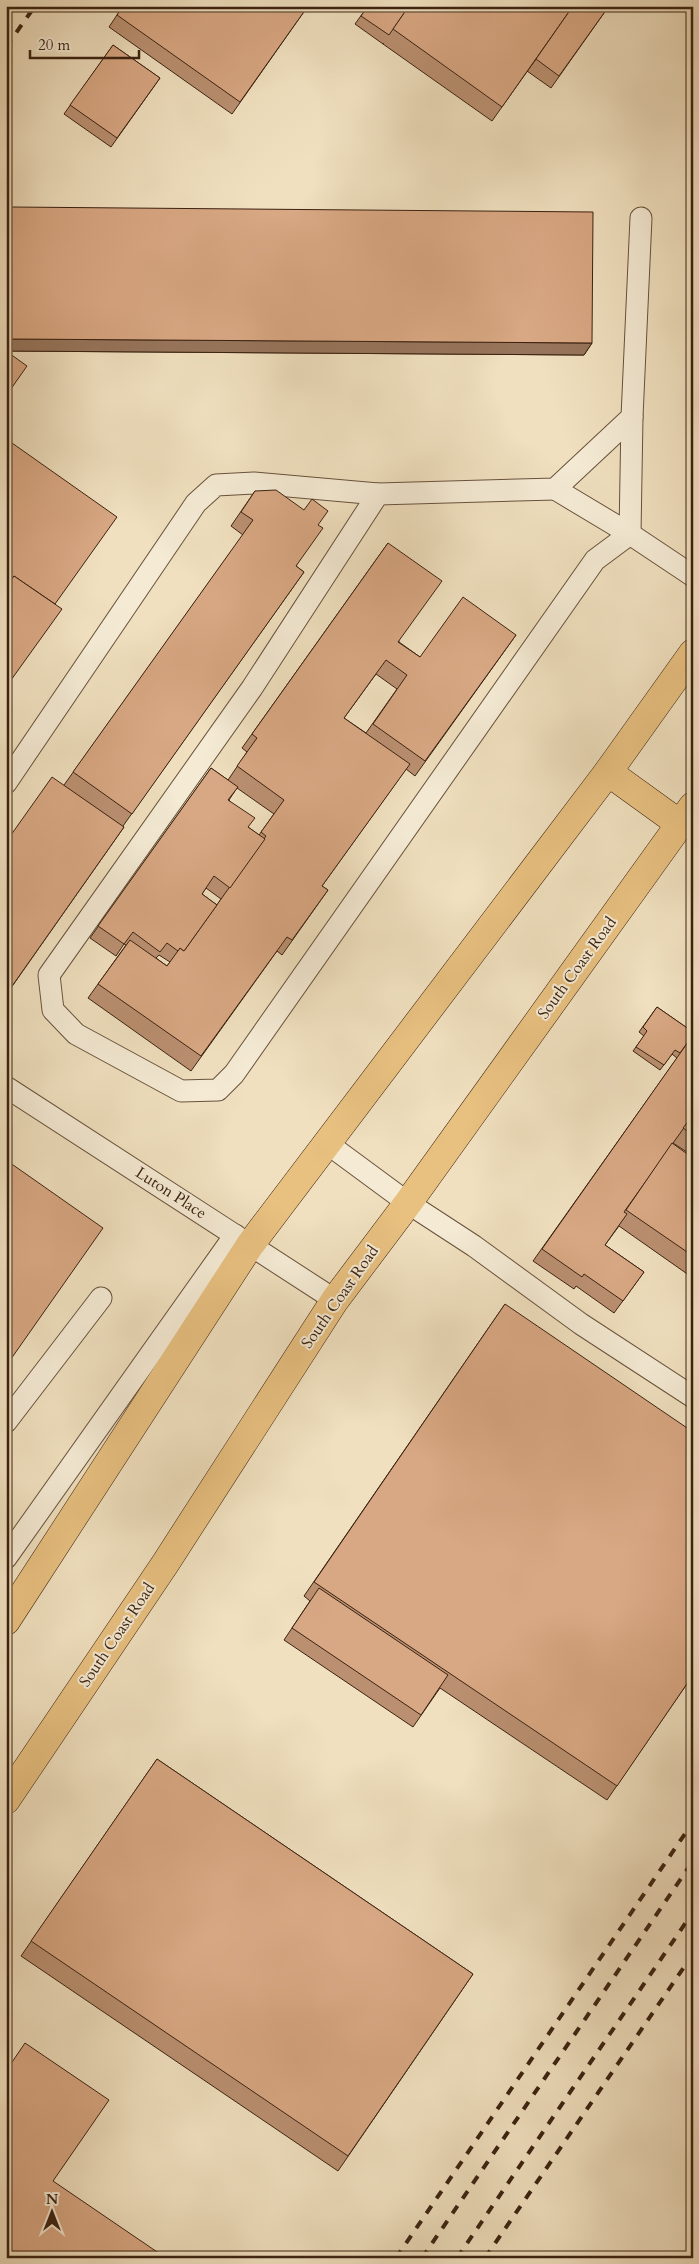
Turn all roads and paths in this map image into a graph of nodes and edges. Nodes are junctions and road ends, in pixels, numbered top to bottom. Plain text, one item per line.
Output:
1 (641, 218) dead end
2 (632, 417) junction
3 (555, 489) junction
4 (378, 494) junction
5 (630, 534) junction
6 (693, 576) edge
7 (693, 653) edge
8 (608, 772) junction
9 (6, 783) edge
10 (687, 815) edge
11 (6, 1087) edge
12 (328, 1144) junction
13 (408, 1203) junction
14 (242, 1240) junction
15 (101, 1298) dead end
16 (335, 1300) junction
17 (693, 1397) edge
18 (6, 1422) edge
19 (6, 1558) edge
20 (6, 1620) edge
21 (6, 1800) edge

1 - 2 lane
2 - 3 lane
2 - 5 lane
3 - 4 lane
3 - 5 lane
4 - 5 lane
4 - 9 lane
5 - 6 lane
7 - 8 highway
8 - 10 highway
8 - 12 highway
10 - 13 highway, South Coast Road
11 - 14 lane, Luton Place
12 - 13 lane
12 - 14 highway
13 - 16 highway, South Coast Road
13 - 17 lane
14 - 16 lane, Luton Place
14 - 19 lane
14 - 20 highway
15 - 18 lane
16 - 21 highway, South Coast Road

